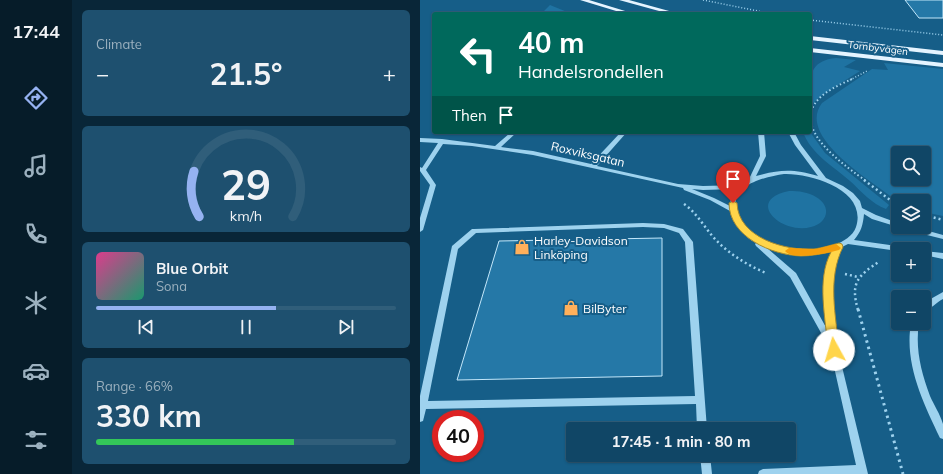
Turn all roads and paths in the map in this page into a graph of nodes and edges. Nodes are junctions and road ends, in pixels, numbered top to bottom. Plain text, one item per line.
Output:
1 (583, 0) edge
2 (622, 0) edge
3 (703, 0) edge
4 (625, 12) edge
5 (669, 12) edge
6 (763, 12) edge
7 (812, 20) edge
8 (943, 35) edge
9 (812, 38) edge
10 (812, 50) edge
11 (943, 54) edge
12 (943, 65) edge
13 (870, 69) dead end
14 (812, 111) edge
15 (812, 125) edge
16 (512, 134) edge
17 (622, 134) edge
18 (761, 134) edge
19 (793, 134) edge
20 (420, 140) edge
21 (442, 141) junction
22 (496, 147) junction
23 (593, 166) junction
24 (422, 170) edge
25 (823, 178) junction
26 (752, 179) junction
27 (678, 186) junction
28 (741, 187) junction
29 (679, 201) dead end
30 (891, 201) edge
31 (860, 209) junction
32 (733, 210) junction
33 (931, 217) edge
34 (943, 220) edge
35 (891, 222) edge
36 (420, 230) edge
37 (931, 234) edge
38 (750, 235) junction
39 (943, 237) edge
40 (848, 242) junction
41 (887, 246) junction
42 (839, 247) junction
43 (891, 247) edge
44 (931, 254) edge
45 (943, 256) edge
46 (793, 275) junction
47 (829, 275) junction
48 (858, 277) junction
49 (943, 295) edge
50 (931, 301) edge
51 (913, 330) edge
52 (834, 350) junction
53 (699, 400) junction
54 (422, 404) junction
55 (420, 418) edge
56 (701, 422) edge
57 (943, 436) edge
58 (706, 462) edge
59 (863, 472) edge
60 (707, 474) edge
61 (763, 474) edge
62 (903, 474) edge

1 - 4 main road
2 - 5 main road
3 - 6 path
7 - 8 path
9 - 11 main road, Tornbyvägen
10 - 12 main road, Tornbyvägen
13 - 14 path
15 - 30 path
16 - 22 street
17 - 23 street
18 - 26 street
19 - 25 street
20 - 21 street, Roxviksgatan
21 - 22 street, Roxviksgatan
21 - 24 street
22 - 23 street, Roxviksgatan
23 - 27 street, Roxviksgatan
24 - 36 street
25 - 26 street
25 - 31 street
26 - 28 street
27 - 28 street, Roxviksgatan
27 - 32 street, Roxviksgatan
28 - 32 street
29 - 46 path
31 - 35 street
31 - 40 street
32 - 38 street
33 - 34 path
37 - 39 street
38 - 42 street
38 - 46 street
40 - 41 street
40 - 42 street
41 - 43 street
41 - 48 path
42 - 47 street
44 - 45 street
46 - 52 street
47 - 48 path
47 - 52 street
48 - 62 path
49 - 50 street
51 - 57 street
52 - 59 street
53 - 54 street
53 - 54 street
53 - 56 street
54 - 55 street
58 - 60 street
59 - 61 street

